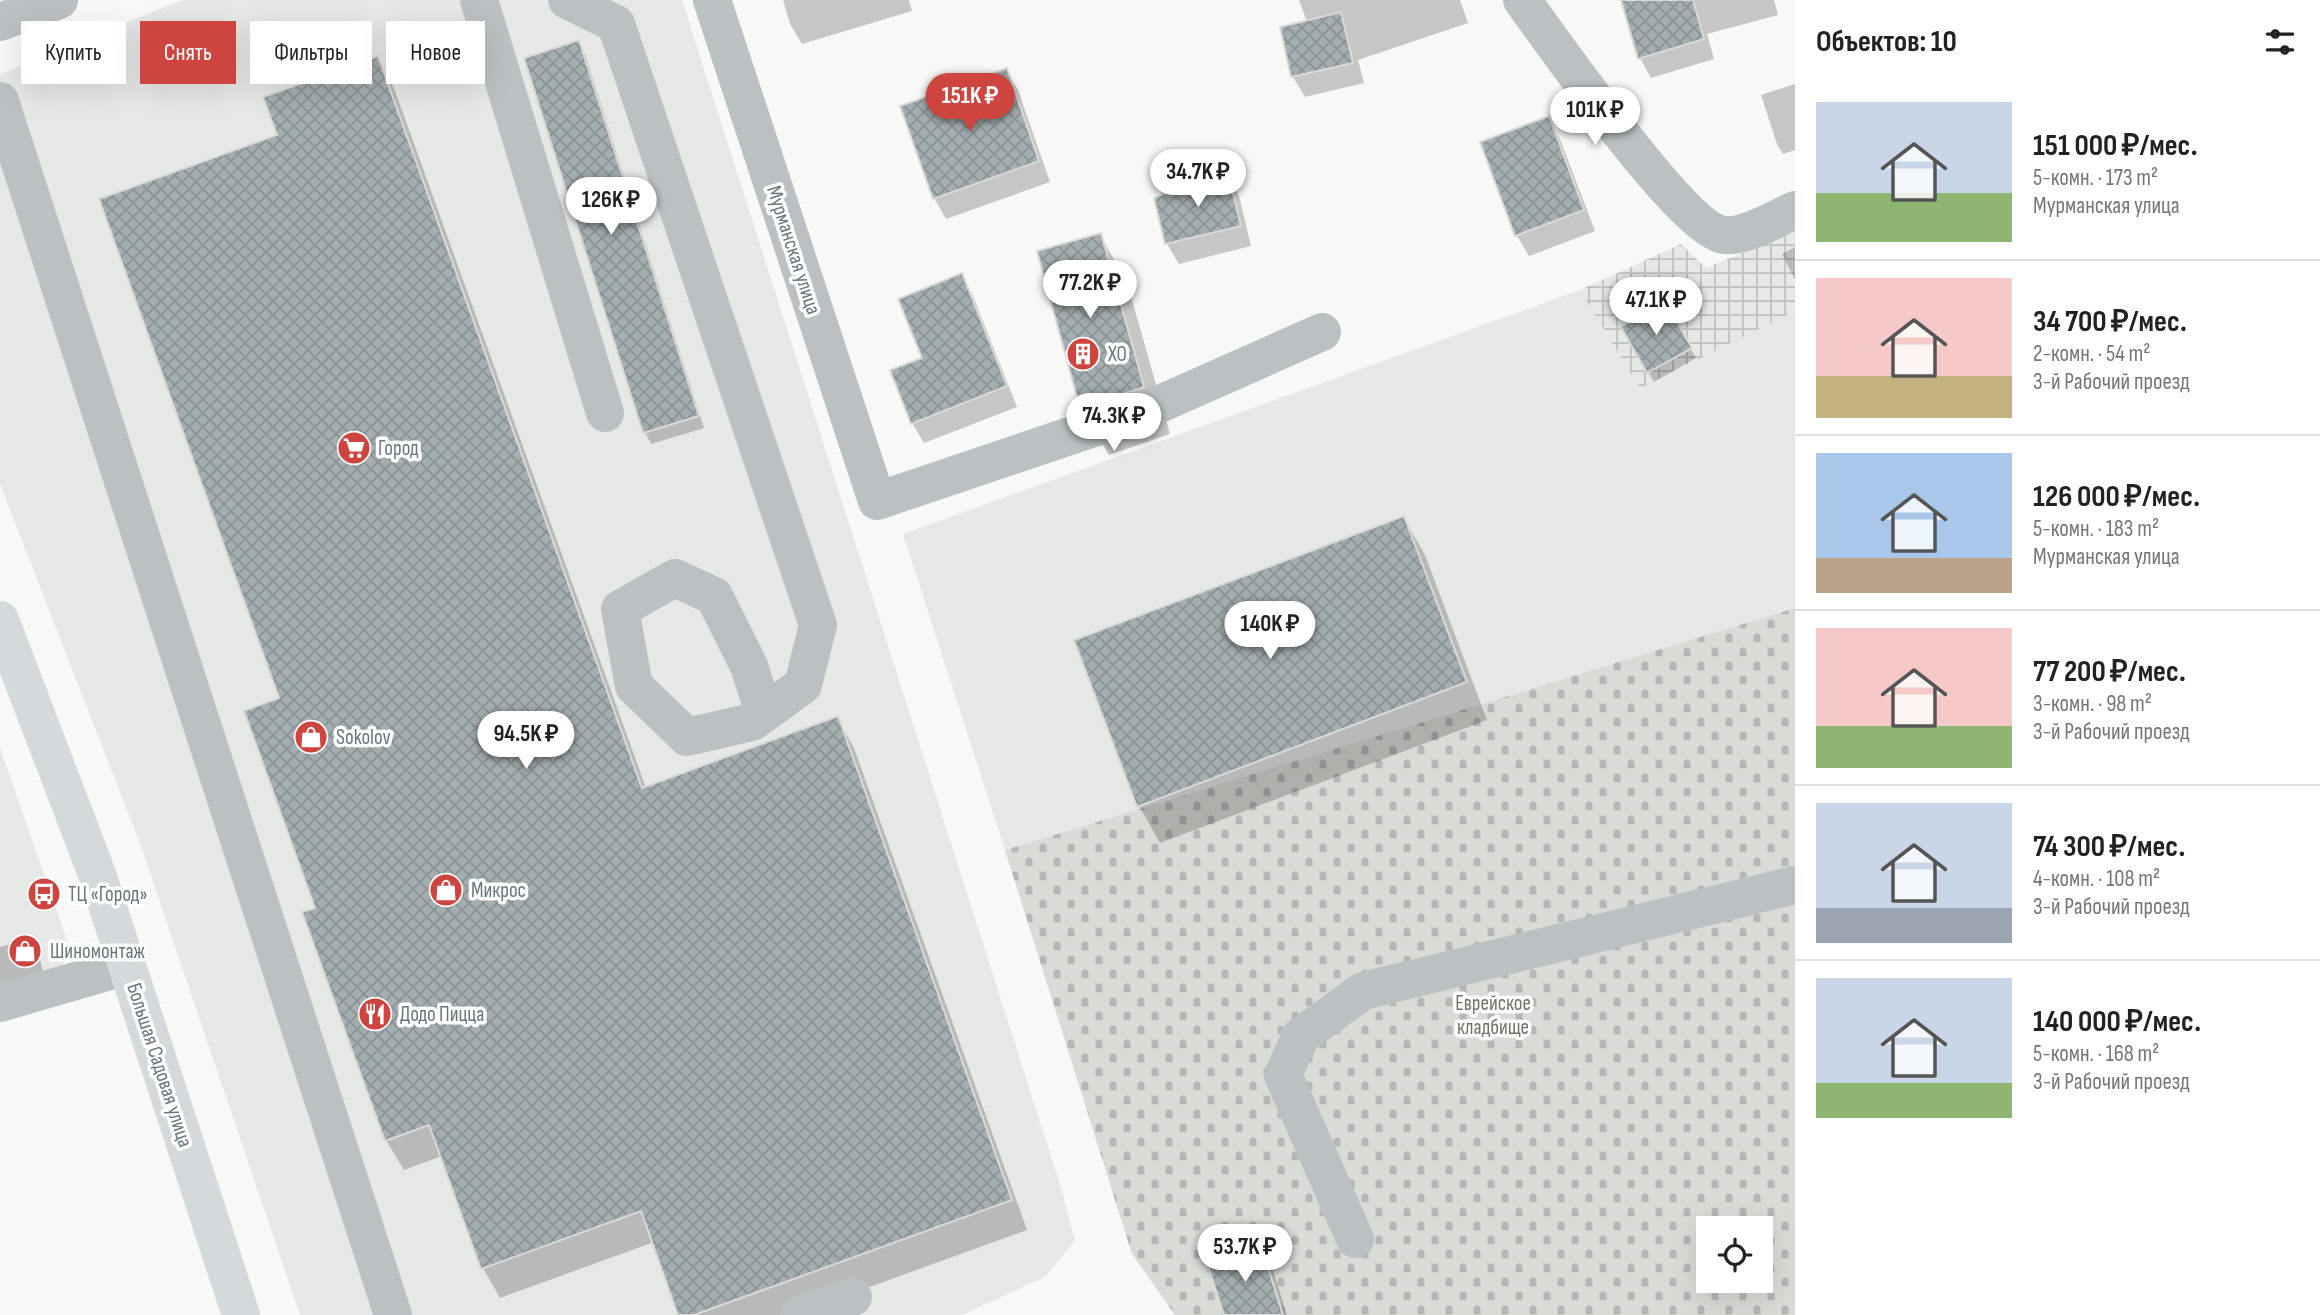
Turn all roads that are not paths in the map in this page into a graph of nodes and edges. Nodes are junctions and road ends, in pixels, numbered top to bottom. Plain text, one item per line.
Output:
1 (59, 0) edge
2 (479, 0) edge
3 (566, 0) edge
4 (712, 0) edge
5 (1522, 0) edge
6 (0, 22) edge
7 (0, 101) edge
8 (1795, 210) edge
9 (1322, 332) dead end
10 (606, 412) dead end
11 (0, 620) edge
12 (764, 713) dead end
13 (1795, 885) edge
14 (127, 966) junction
15 (0, 1003) edge
16 (1355, 1239) dead end
17 (853, 1297) dead end
18 (241, 1315) edge
19 (393, 1315) edge
20 (799, 1315) edge

1 - 6 street
2 - 10 street
3 - 12 street
4 - 9 street, Мурманская улица
5 - 8 street
7 - 19 street
11 - 14 main road, Большая Садовая улица
13 - 16 street
14 - 15 street
14 - 18 main road, Большая Садовая улица
17 - 20 street

